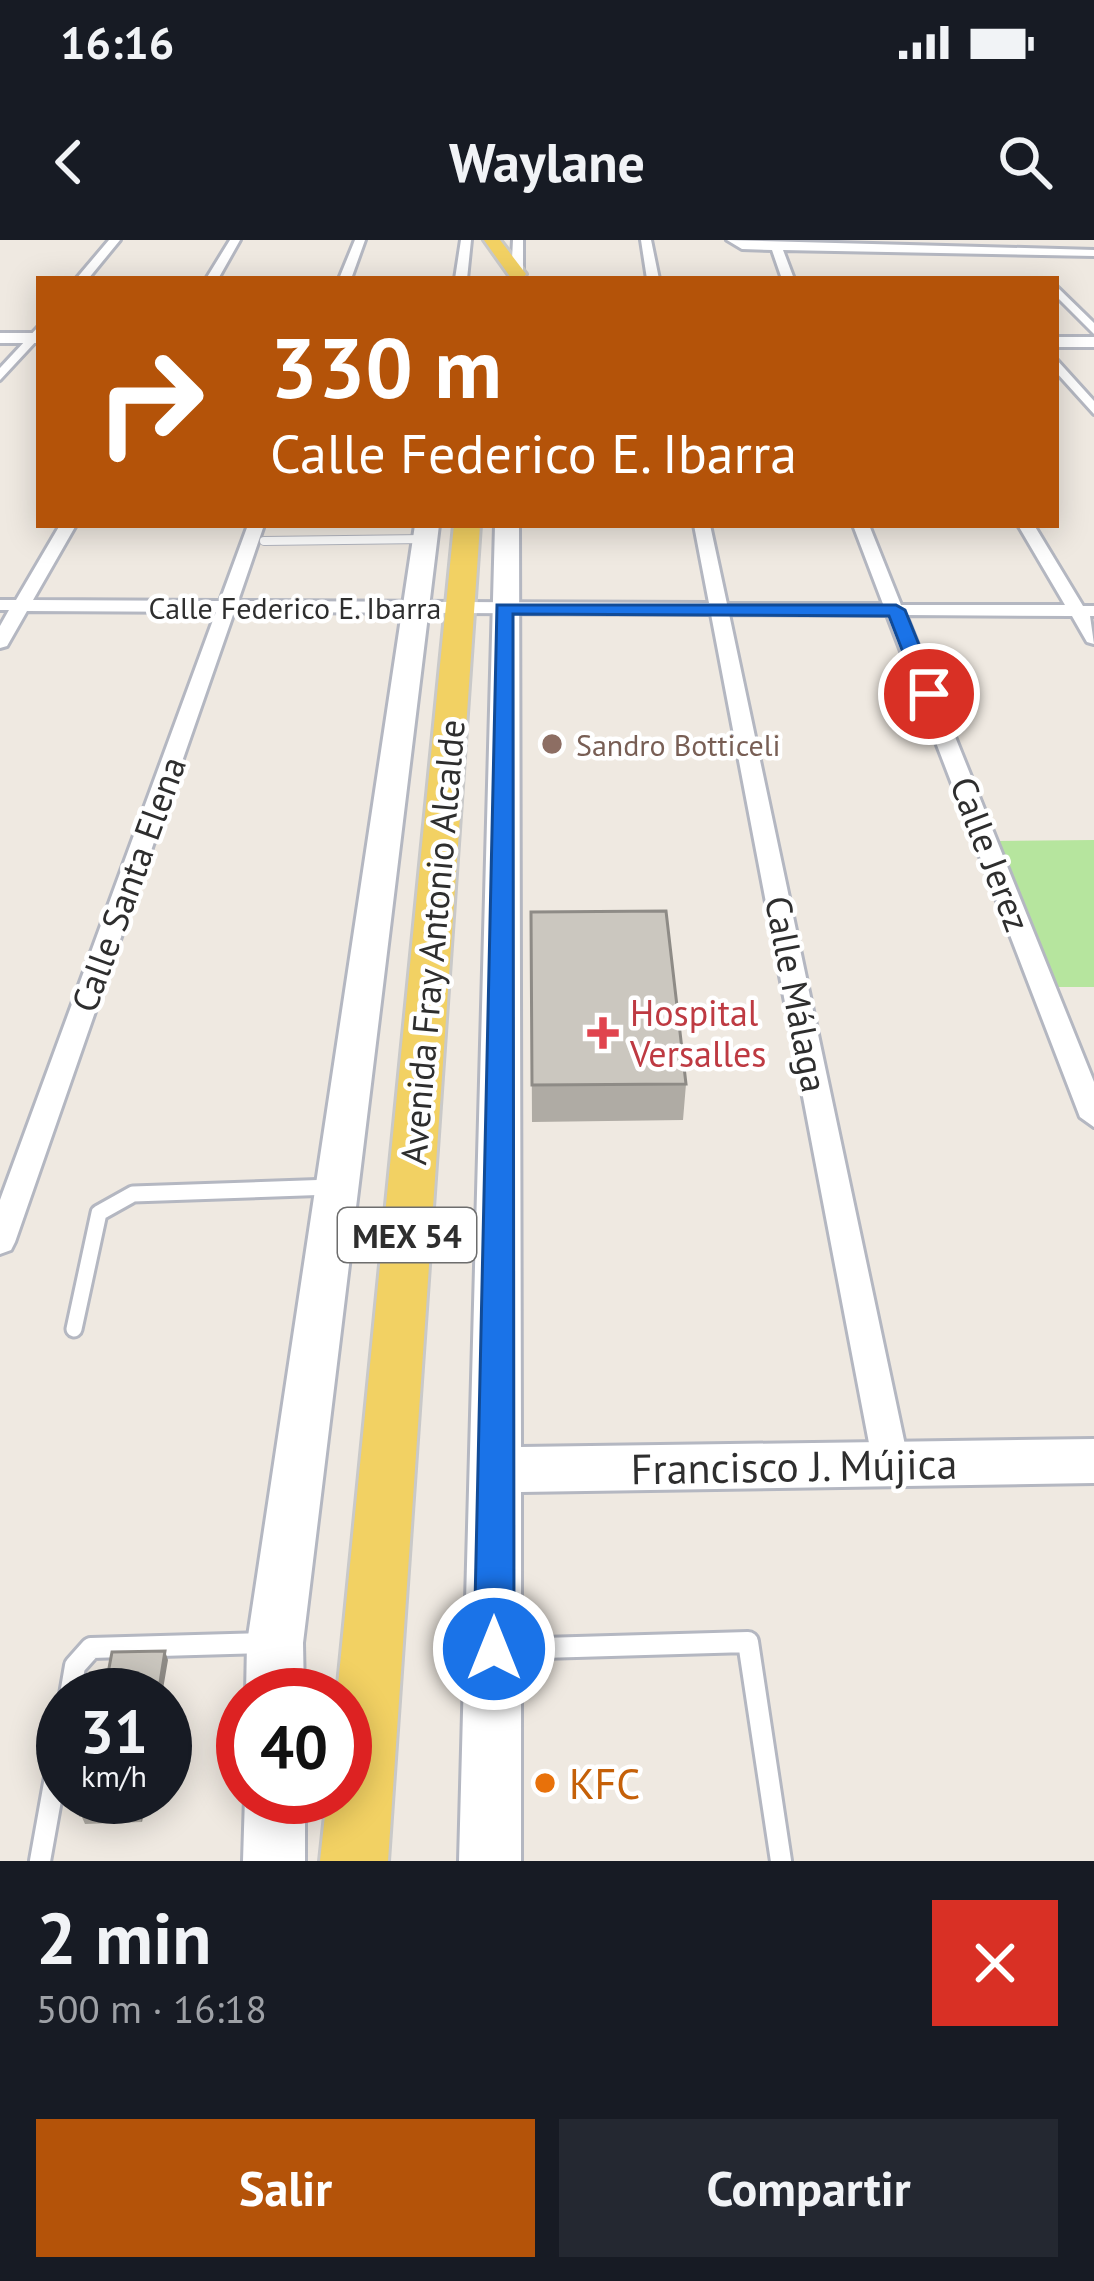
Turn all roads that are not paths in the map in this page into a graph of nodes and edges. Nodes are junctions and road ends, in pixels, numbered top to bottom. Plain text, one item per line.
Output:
1 (115, 240) edge
2 (235, 240) edge
3 (360, 240) edge
4 (467, 240) edge
5 (492, 240) edge
6 (518, 240) edge
7 (646, 240) edge
8 (732, 240) edge
9 (1003, 240) edge
10 (776, 246) junction
11 (913, 252) junction
12 (1017, 253) junction
13 (1094, 253) edge
14 (921, 266) dead end
15 (1037, 268) dead end
16 (85, 276) edge
17 (214, 276) edge
18 (347, 276) edge
19 (461, 276) edge
20 (489, 276) edge
21 (516, 276) edge
22 (517, 276) edge
23 (652, 276) edge
24 (787, 276) edge
25 (1059, 292) edge
26 (1094, 330) edge
27 (36, 335) edge
28 (36, 336) edge
29 (0, 338) edge
30 (1059, 342) edge
31 (1094, 342) edge
32 (1059, 367) edge
33 (0, 376) edge
34 (1094, 410) edge
35 (66, 528) edge
36 (467, 528) edge
37 (505, 528) edge
38 (703, 528) edge
39 (862, 528) edge
40 (1028, 528) edge
41 (426, 532) edge
42 (260, 533) edge
43 (0, 605) edge
44 (22, 605) junction
45 (227, 607) junction
46 (460, 608) junction
47 (719, 609) junction
48 (896, 610) junction
49 (1086, 611) edge
50 (1094, 638) edge
51 (0, 642) edge
52 (1094, 1117) edge
53 (338, 1187) junction
54 (0, 1242) edge
55 (74, 1329) dead end
56 (1094, 1461) edge
57 (891, 1464) junction
58 (494, 1470) junction
59 (494, 1649) junction
60 (75, 1668) edge
61 (266, 1668) edge
62 (275, 1668) edge
63 (47, 1824) edge
64 (274, 1824) edge
65 (40, 1861) edge
66 (274, 1861) edge
67 (354, 1861) edge
68 (490, 1861) edge
69 (781, 1861) edge

1 - 16 street
2 - 17 street
3 - 18 street
4 - 19 street
5 - 20 main road
5 - 21 main road
6 - 22 street
7 - 23 street
8 - 10 street
9 - 12 street
10 - 11 street
10 - 24 street
11 - 12 street
11 - 14 street
12 - 13 street
12 - 15 street
25 - 26 street
27 - 29 street
28 - 33 street
30 - 31 street
32 - 34 street
35 - 44 street
36 - 46 main road, Avenida Fray Antonio Alcalde / MEX 54
37 - 46 street, Avenida Fray Antonio Alcalde
38 - 47 street, Calle Málaga
39 - 48 street, Calle Jerez
40 - 49 street
41 - 42 lane
41 - 46 street, Avenida Fray Antonio Alcalde
42 - 45 street, Calle Santa Elena
43 - 44 street, Calle Federico E. Ibarra
44 - 45 street, Calle Federico E. Ibarra
44 - 51 street
45 - 46 street, Calle Federico E. Ibarra
45 - 54 street, Calle Santa Elena
46 - 47 street, Calle Federico E. Ibarra
46 - 53 street, Avenida Fray Antonio Alcalde
46 - 58 street, Avenida Fray Antonio Alcalde
46 - 67 main road, Avenida Fray Antonio Alcalde / MEX 54
47 - 48 street, Calle Federico E. Ibarra
47 - 57 street, Calle Málaga
48 - 49 street, Calle Federico E. Ibarra
48 - 52 street, Calle Jerez
49 - 50 street
53 - 55 lane
53 - 62 street, Avenida Fray Antonio Alcalde
56 - 57 street, Francisco J. Mújica
57 - 58 street, Francisco J. Mújica
58 - 59 street, Avenida Fray Antonio Alcalde
59 - 68 street, Avenida Fray Antonio Alcalde
59 - 69 lane
60 - 61 lane
63 - 65 lane
64 - 66 street

